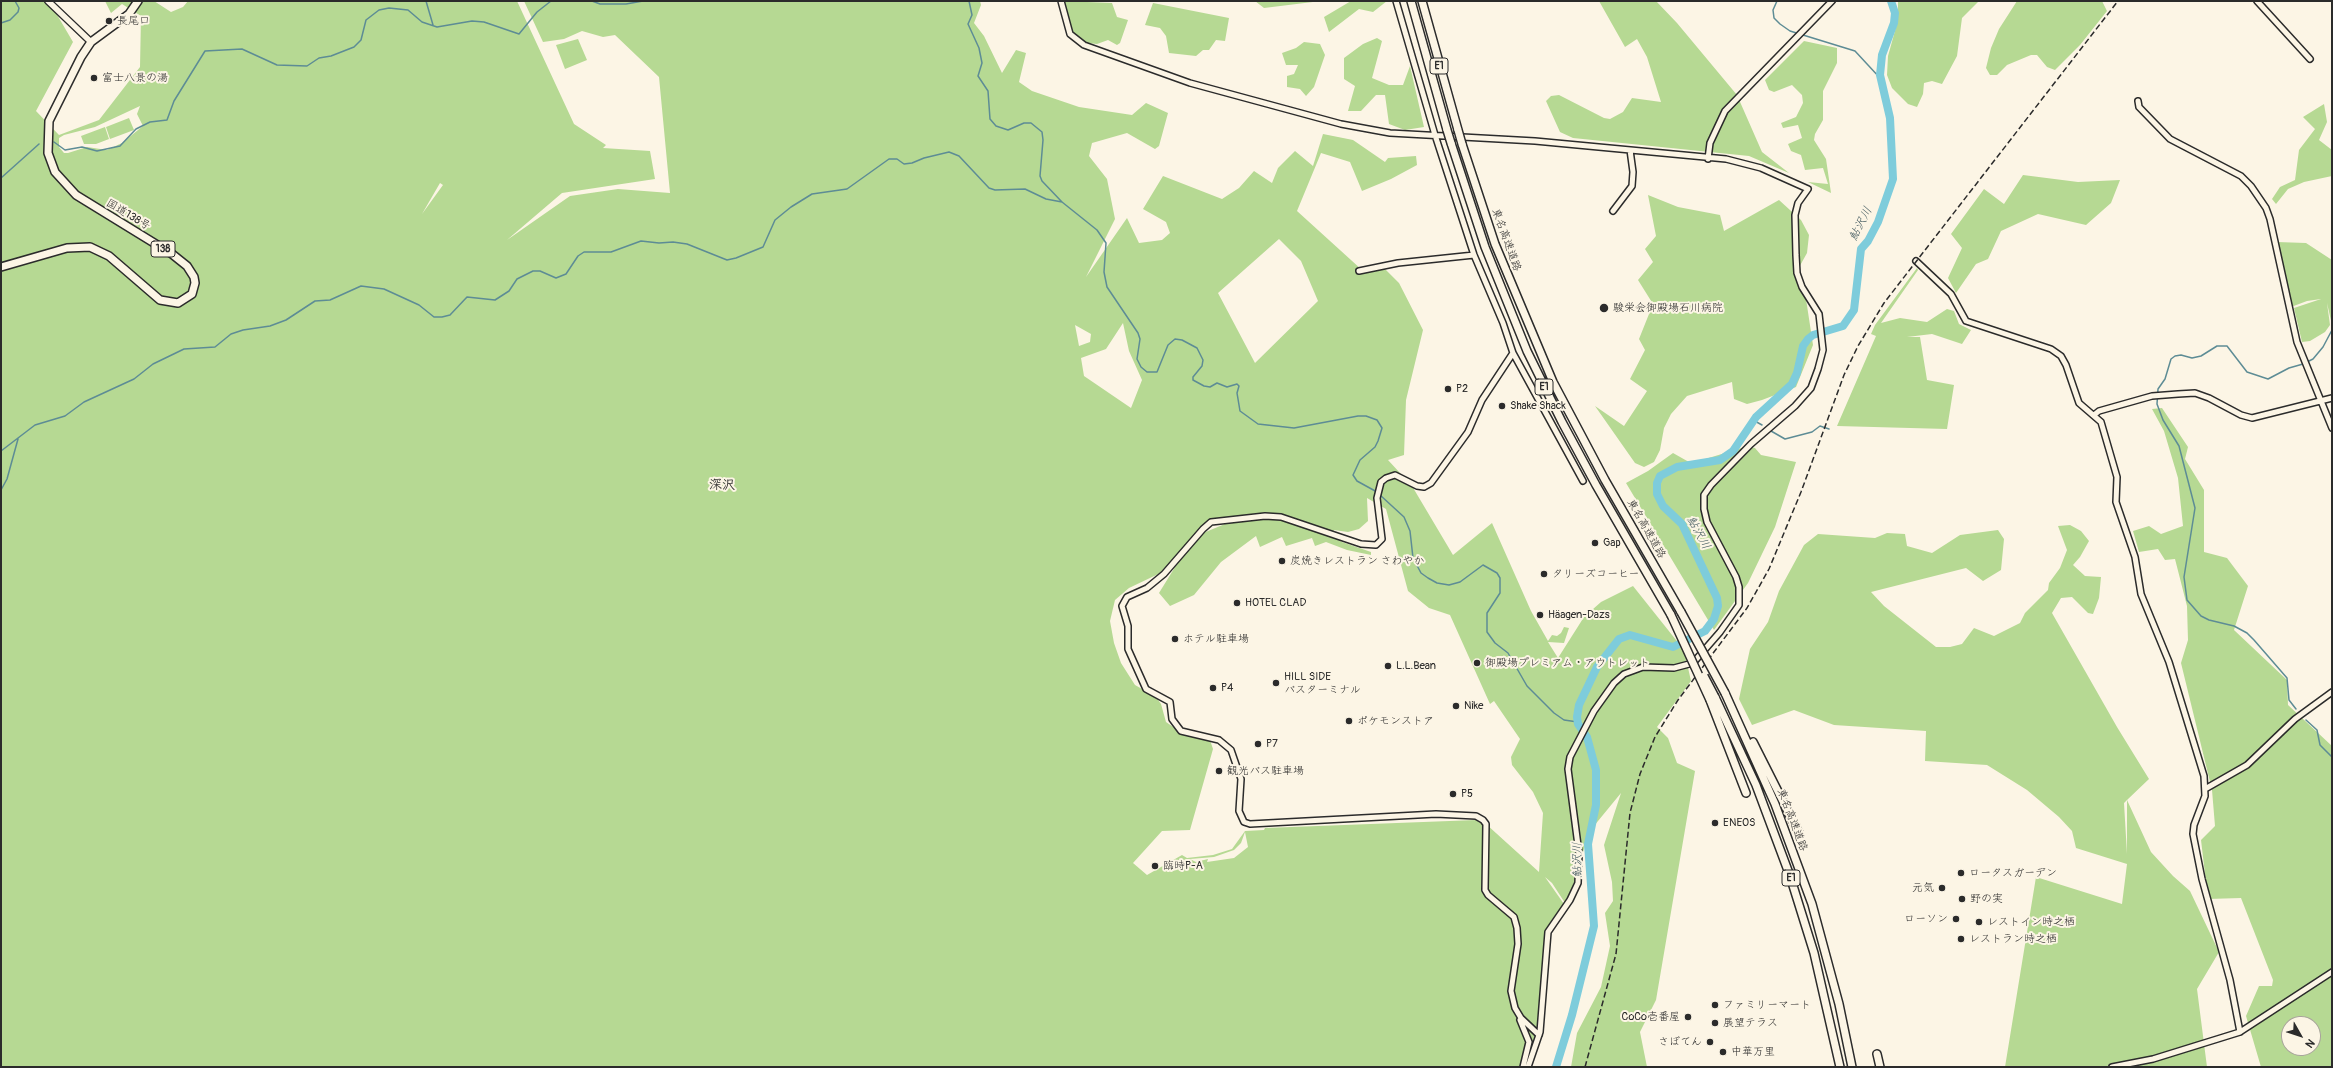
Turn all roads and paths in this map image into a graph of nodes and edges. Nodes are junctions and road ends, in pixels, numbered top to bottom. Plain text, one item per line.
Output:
1 (48, 1) edge
2 (138, 1) edge
3 (1061, 1) edge
4 (1396, 1) edge
5 (1411, 1) edge
6 (1422, 1) edge
7 (1832, 1) edge
8 (2258, 1) edge
9 (92, 42) junction
10 (2310, 59) dead end
11 (2138, 102) dead end
12 (1435, 136) junction
13 (1630, 150) junction
14 (1708, 159) junction
15 (1613, 211) dead end
16 (1474, 255) junction
17 (1916, 261) dead end
18 (1, 267) edge
19 (1359, 271) dead end
20 (1513, 354) junction
21 (2332, 398) edge
22 (2321, 401) junction
23 (2094, 415) junction
24 (2332, 428) edge
25 (1583, 481) dead end
26 (2332, 692) edge
27 (1713, 698) junction
28 (1732, 708) junction
29 (2205, 789) junction
30 (1746, 793) dead end
31 (1799, 833) dead end
32 (2332, 972) edge
33 (1520, 1015) junction
34 (2240, 1032) junction
35 (1539, 1035) junction
36 (1877, 1054) dead end
37 (1523, 1067) edge
38 (1528, 1067) edge
39 (1840, 1067) edge
40 (1852, 1067) edge
41 (1880, 1067) edge
42 (2112, 1067) edge

1 - 9 main road
2 - 9 highway, 138
3 - 12 street
4 - 12 street
5 - 27 highway, 東名高速道路 / E1, bridge
6 - 28 highway, 東名高速道路 / E1, bridge
7 - 14 street
8 - 10 street
9 - 18 highway, 国道138号 / 138
11 - 22 street
12 - 13 street
12 - 16 street
13 - 14 street
13 - 15 street
14 - 35 street
16 - 19 street
16 - 20 street
17 - 23 street
20 - 25 street
20 - 33 street
21 - 22 street
22 - 23 street
22 - 24 street
23 - 29 street
26 - 29 street
27 - 30 highway
27 - 39 highway, 東名高速道路 / E1
28 - 31 highway
28 - 40 highway, 東名高速道路 / E1
29 - 34 street
32 - 34 street
33 - 35 street
33 - 37 street
34 - 42 street
35 - 38 street
36 - 41 highway

